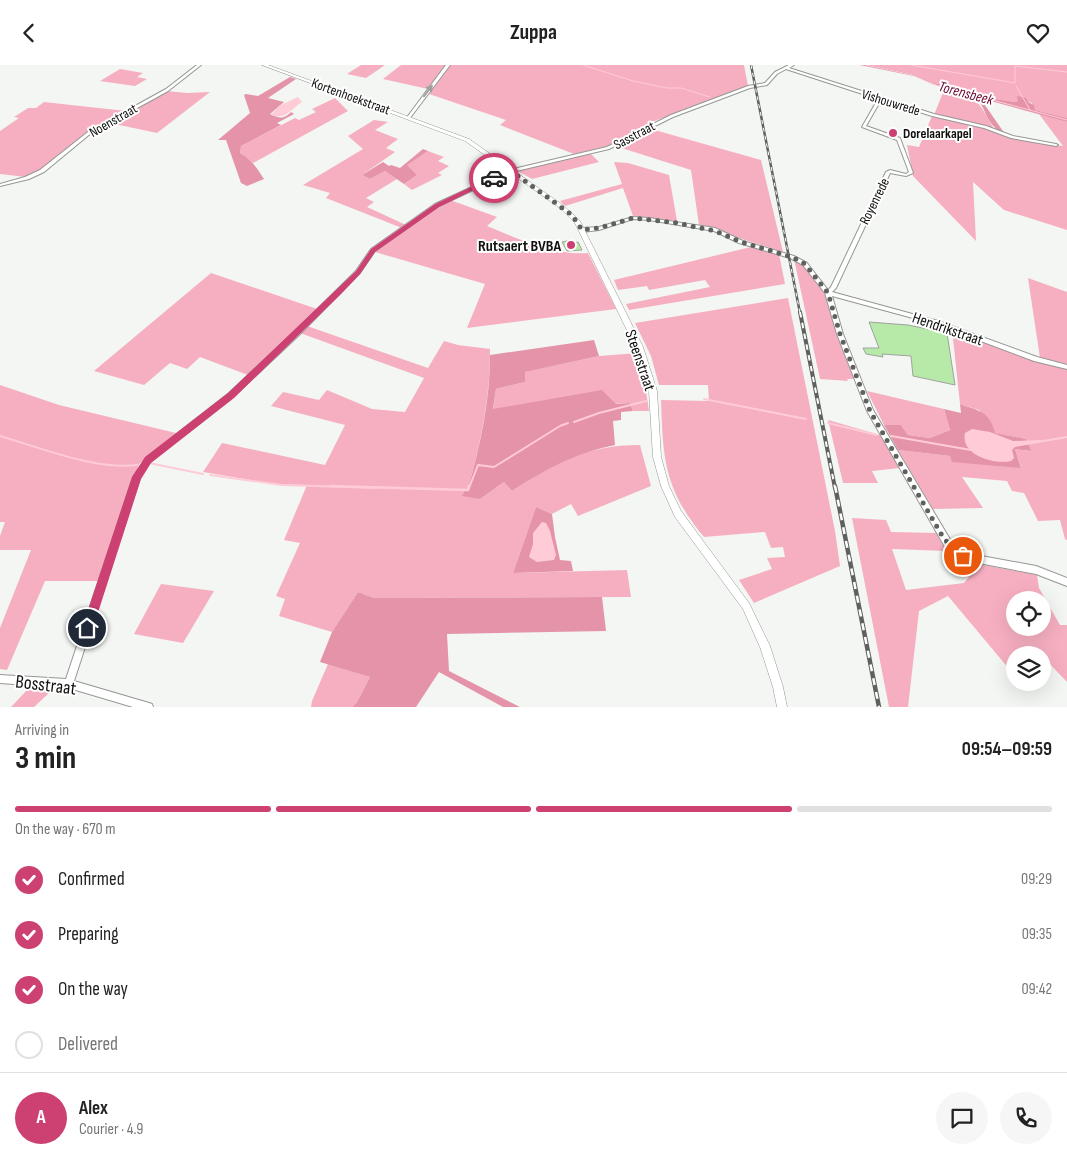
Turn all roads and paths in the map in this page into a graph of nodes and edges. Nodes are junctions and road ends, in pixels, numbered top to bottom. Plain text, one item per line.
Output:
1 (199, 65) edge
2 (264, 65) edge
3 (448, 65) edge
4 (792, 65) edge
5 (785, 68) junction
6 (880, 99) junction
7 (409, 117) junction
8 (1056, 145) dead end
9 (511, 171) junction
10 (0, 185) edge
11 (582, 230) junction
12 (828, 293) junction
13 (1067, 367) edge
14 (1067, 582) edge
15 (0, 679) edge
16 (69, 684) junction
17 (149, 707) edge
18 (782, 707) edge

1 - 10 street, Noenstraat
2 - 7 street, Kortenhoekstraat
7 -> 3 street
4 - 5 street
5 - 6 street, Vishouwrede
5 - 9 street, Sasstraat
6 - 8 street, Vishouwrede
6 - 12 street, Royenrede
7 - 9 street, Steenstraat
9 - 11 street, Steenstraat
9 - 16 street, Sasstraat
11 - 12 street
11 - 18 street, Steenstraat
12 - 13 street, Hendrikstraat
12 - 14 street
15 - 16 street, Bosstraat
16 - 17 street, Bosstraat

